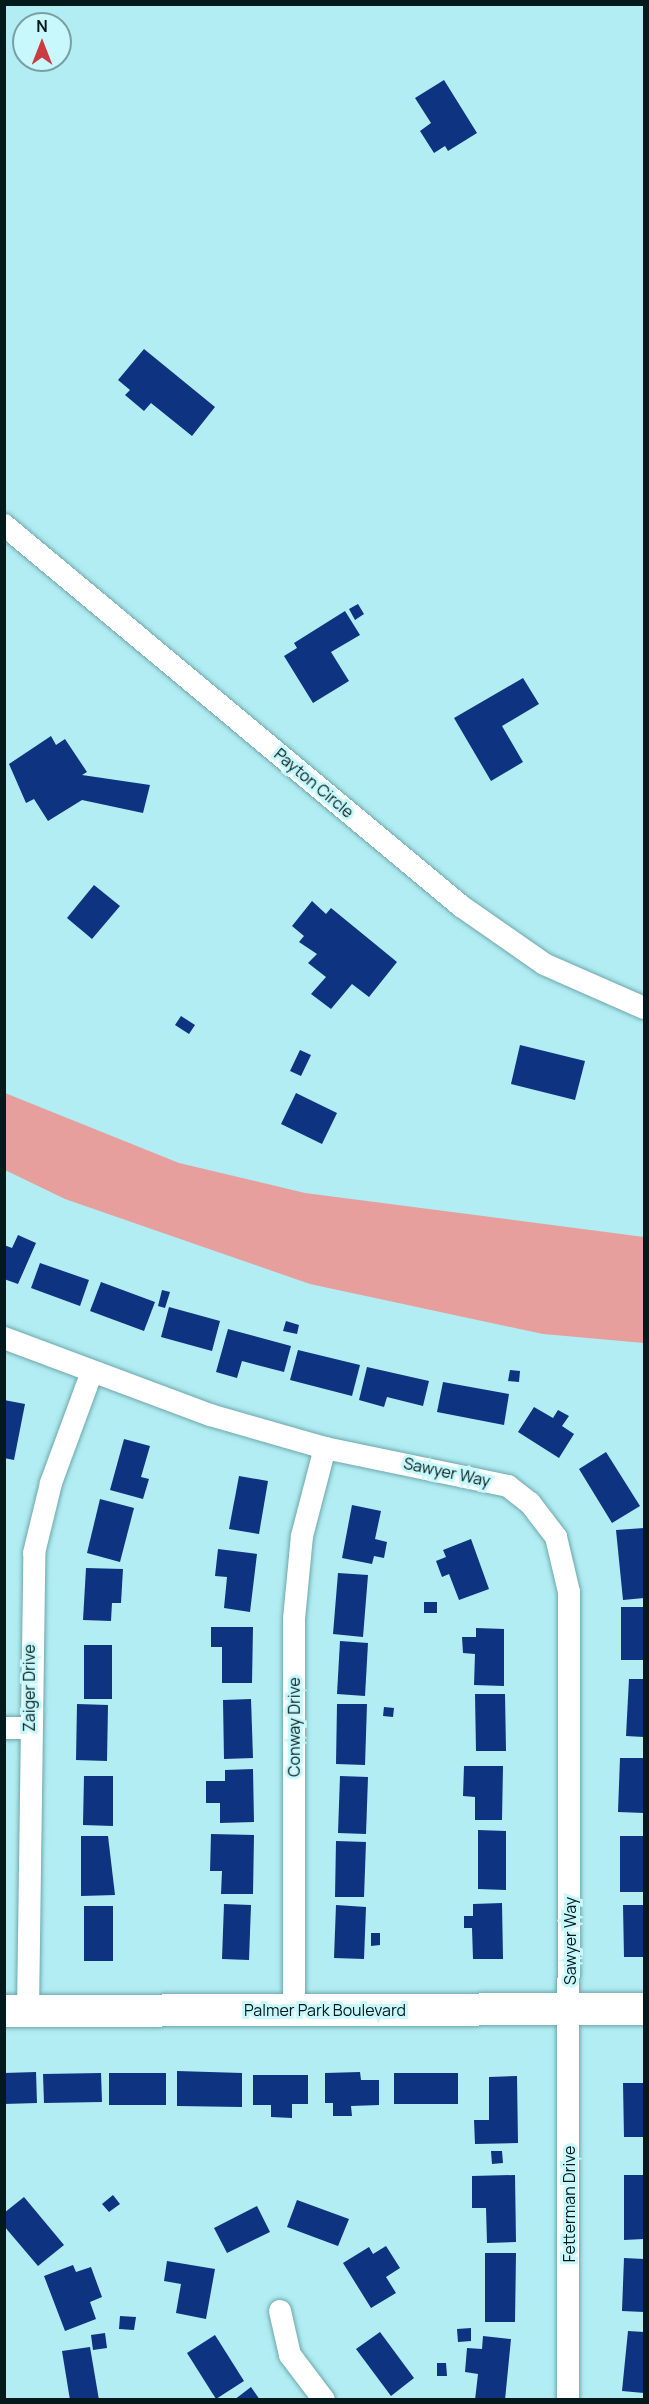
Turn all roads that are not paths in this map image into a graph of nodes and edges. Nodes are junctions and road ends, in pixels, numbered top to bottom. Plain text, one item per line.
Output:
1 (4, 525) edge
2 (645, 1008) edge
3 (4, 1338) edge
4 (91, 1374) junction
5 (325, 1448) junction
6 (4, 1728) edge
7 (29, 1728) junction
8 (570, 2008) junction
9 (645, 2008) edge
10 (294, 2010) junction
11 (16, 2011) edge
12 (280, 2311) dead end
13 (324, 2400) edge
14 (568, 2400) edge

1 - 2 street, Payton Circle
3 - 4 street, Sawyer Way
4 - 5 street, Sawyer Way
4 - 7 street, Zaiger Drive
5 - 8 street, Sawyer Way
5 - 10 street, Conway Drive
6 - 7 street
7 - 11 street, Zaiger Drive
8 - 9 main road, Palmer Park Boulevard
8 - 10 main road, Palmer Park Boulevard
8 - 14 street, Fetterman Drive
10 - 11 main road, Palmer Park Boulevard
12 - 13 street

